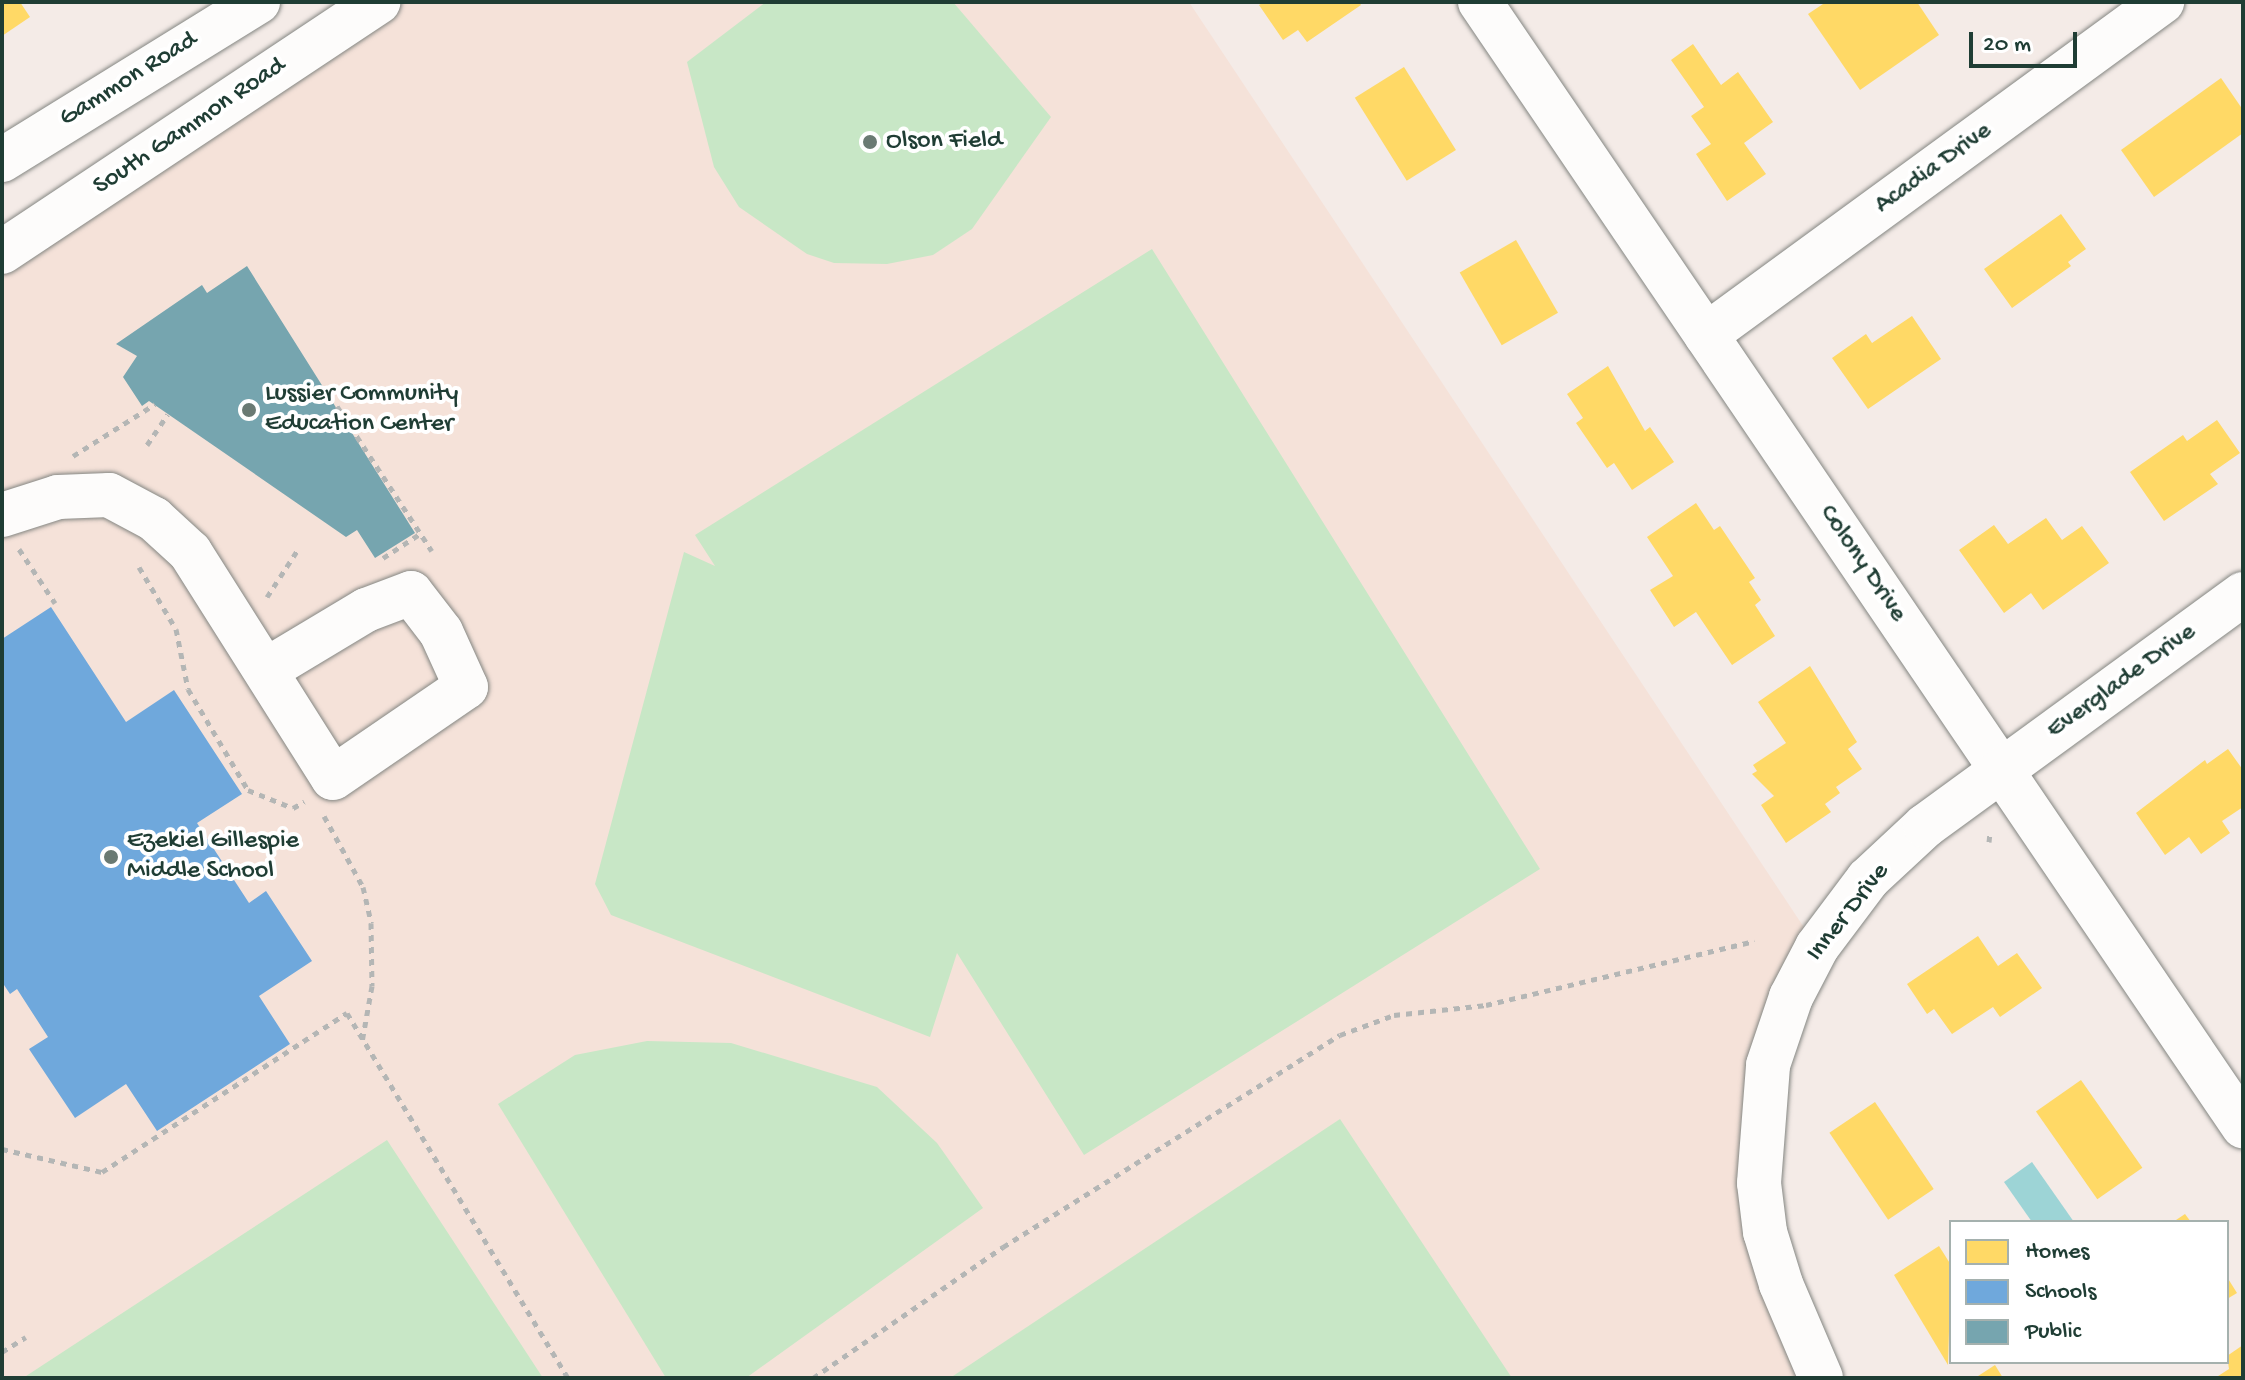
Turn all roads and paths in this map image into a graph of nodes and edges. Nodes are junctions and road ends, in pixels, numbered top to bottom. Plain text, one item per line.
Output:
1 (258, 2) edge
2 (378, 2) edge
3 (1480, 2) edge
4 (2162, 2) edge
5 (2, 160) edge
6 (2, 252) edge
7 (1706, 335) junction
8 (155, 404) dead end
9 (337, 406) dead end
10 (168, 414) dead end
11 (147, 445) dead end
12 (66, 461) dead end
13 (7, 526) edge
14 (421, 533) junction
15 (297, 551) dead end
16 (432, 551) dead end
17 (374, 564) dead end
18 (139, 567) dead end
19 (2243, 594) edge
20 (55, 603) dead end
21 (274, 611) dead end
22 (268, 669) junction
23 (2002, 770) junction
24 (323, 788) junction
25 (1990, 832) dead end
26 (1989, 842) dead end
27 (1754, 941) dead end
28 (362, 1043) junction
29 (2243, 1126) edge
30 (2, 1149) edge
31 (26, 1337) dead end
32 (2, 1352) edge
33 (568, 1378) edge
34 (813, 1378) edge
35 (1821, 1378) edge

1 - 5 street, Gammon Road
2 - 6 street, South Gammon Road
3 - 7 street, Colony Drive
4 - 7 street, Acadia Drive
7 - 23 street, Colony Drive
8 - 12 path
9 - 14 path
10 - 11 path
13 - 20 path
13 - 22 street
14 - 16 path
14 - 17 path
15 - 21 path
18 - 24 path
19 - 23 street, Everglade Drive
22 - 24 street
22 - 24 street
23 - 29 street, Colony Drive
23 - 35 street, Inner Drive
24 - 28 path
25 - 26 path
27 - 34 path
28 - 30 path
28 - 33 path
31 - 32 path

